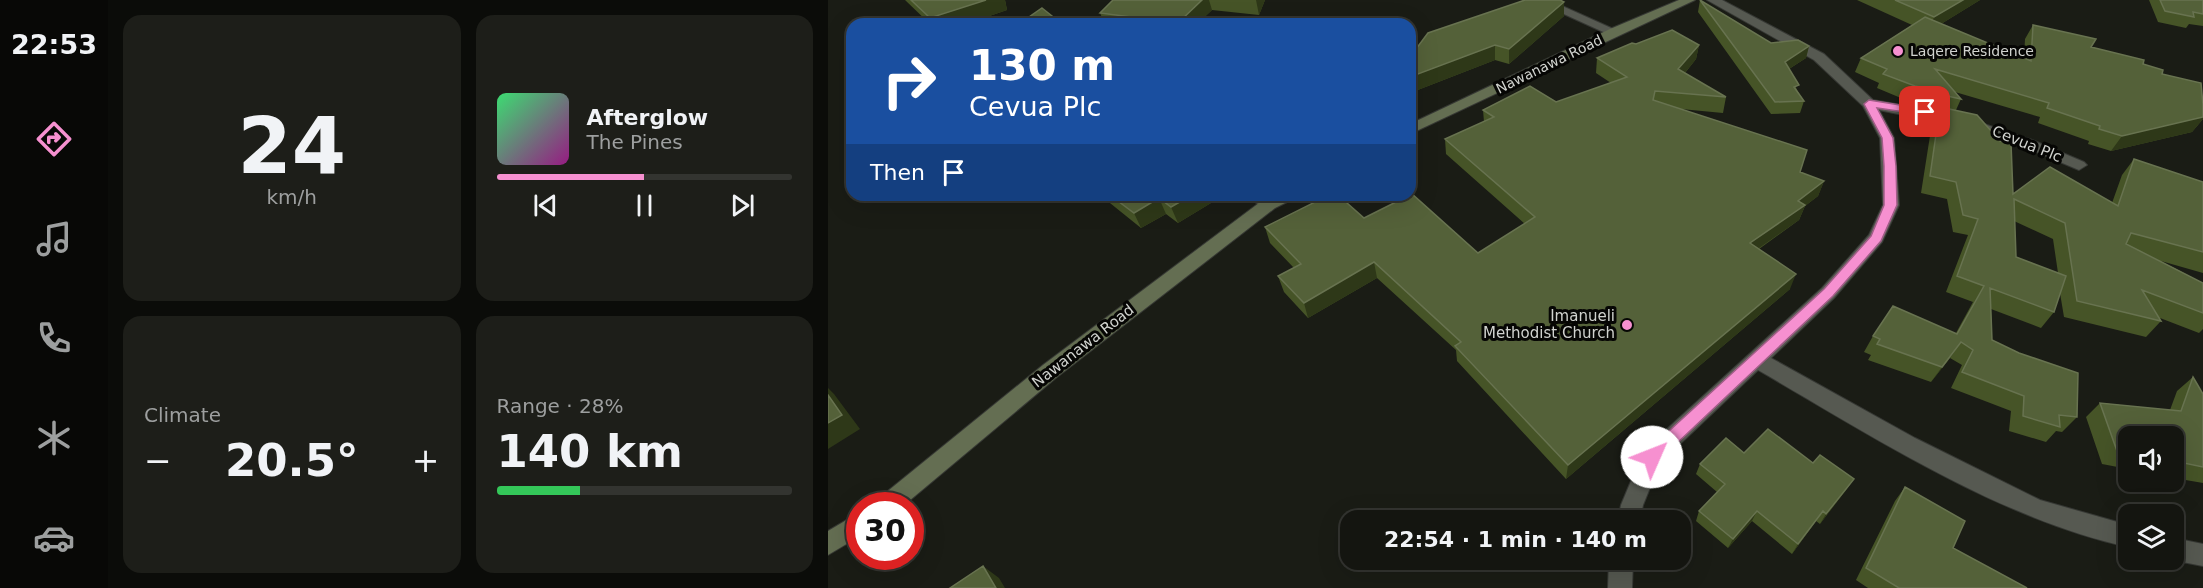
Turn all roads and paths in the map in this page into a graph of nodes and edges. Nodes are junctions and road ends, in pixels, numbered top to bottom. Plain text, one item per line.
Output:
1 (1539, 0) edge
2 (1689, 0) edge
3 (1713, 0) edge
4 (1614, 32) junction
5 (1869, 104) junction
6 (1416, 127) edge
7 (2079, 165) dead end
8 (1261, 201) edge
9 (1756, 359) junction
10 (903, 492) edge
11 (1631, 510) edge
12 (846, 532) edge
13 (2118, 533) edge
14 (828, 544) edge
15 (2184, 551) edge
16 (2203, 555) edge
17 (1618, 570) edge
18 (1620, 588) edge

1 - 4 street
2 - 4 street, Nawanawa Road
3 - 5 street
4 - 6 street, Nawanawa Road
5 - 7 street, Cevua Plc
5 - 9 street
8 - 10 street, Nawanawa Road
9 - 11 street
9 - 13 street
12 - 14 street
15 - 16 street
17 - 18 street

